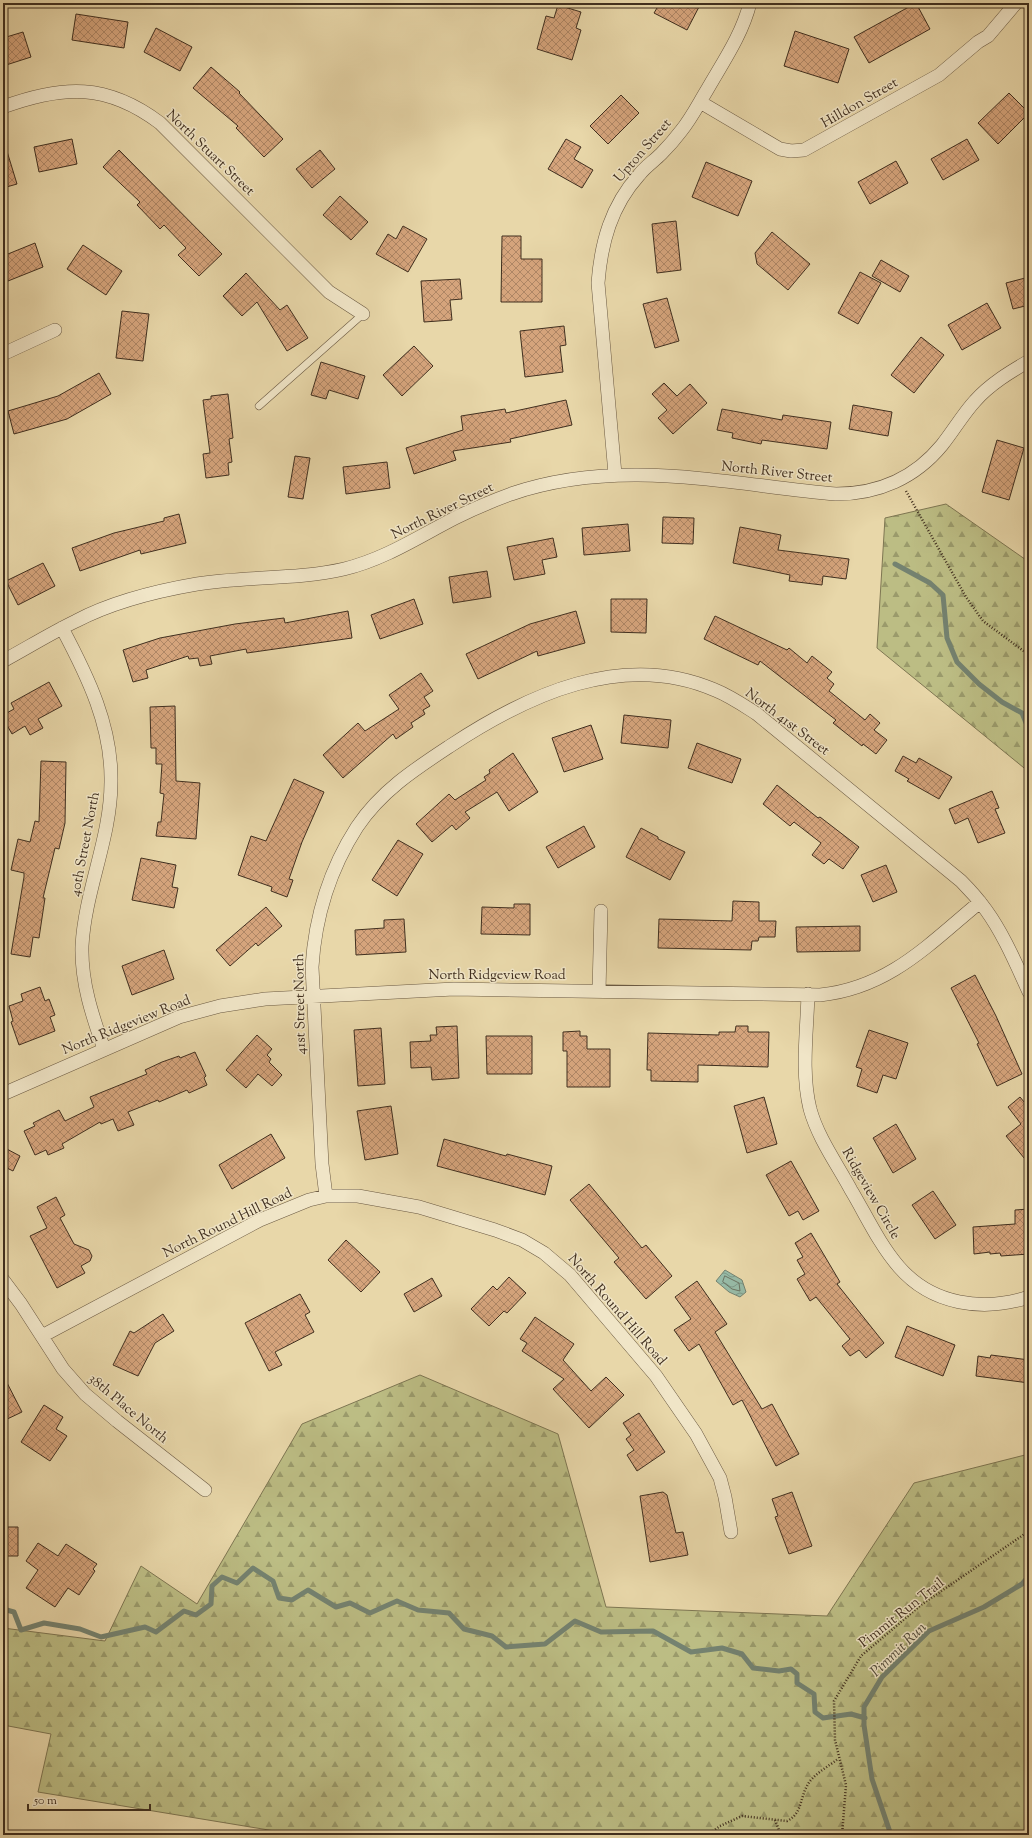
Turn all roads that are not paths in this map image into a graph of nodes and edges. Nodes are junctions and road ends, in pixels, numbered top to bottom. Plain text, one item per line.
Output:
1 (750, 3) edge
2 (1016, 3) edge
3 (700, 102) junction
4 (3, 107) edge
5 (363, 314) joint
6 (55, 330) dead end
7 (3, 354) edge
8 (1029, 361) edge
9 (259, 406) dead end
10 (615, 474) junction
11 (62, 628) junction
12 (3, 661) edge
13 (412, 772) joint
14 (980, 902) junction
15 (601, 911) dead end
16 (599, 990) junction
17 (1029, 992) edge
18 (808, 994) junction
19 (313, 997) junction
20 (104, 1049) junction
21 (3, 1094) edge
22 (326, 1196) junction
23 (5, 1287) edge
24 (1029, 1297) edge
25 (42, 1336) junction
26 (205, 1490) dead end
27 (731, 1532) dead end

1 - 3 street, Upton Street
2 - 3 street, Hilldon Street
3 - 10 street, Upton Street
4 - 5 street, North Stuart Street
5 - 9 lane
6 - 7 street
8 - 10 street, North River Street
10 - 11 street, North River Street
11 - 12 street, North River Street
11 - 20 street, 40th Street North
13 - 14 street, North 41st Street
13 - 19 street, 41st Street North
14 - 17 street
14 - 18 street, North Ridgeview Road
15 - 16 street
16 - 18 street, North Ridgeview Road
16 - 19 street, North Ridgeview Road
18 - 24 street, Ridgeview Circle
19 - 20 street, North Ridgeview Road
19 - 22 street, 41st Street North
20 - 21 street, North Ridgeview Road
22 - 25 street, North Round Hill Road
22 - 27 street, North Round Hill Road
23 - 25 street, 38th Place North
25 - 26 street, 38th Place North

